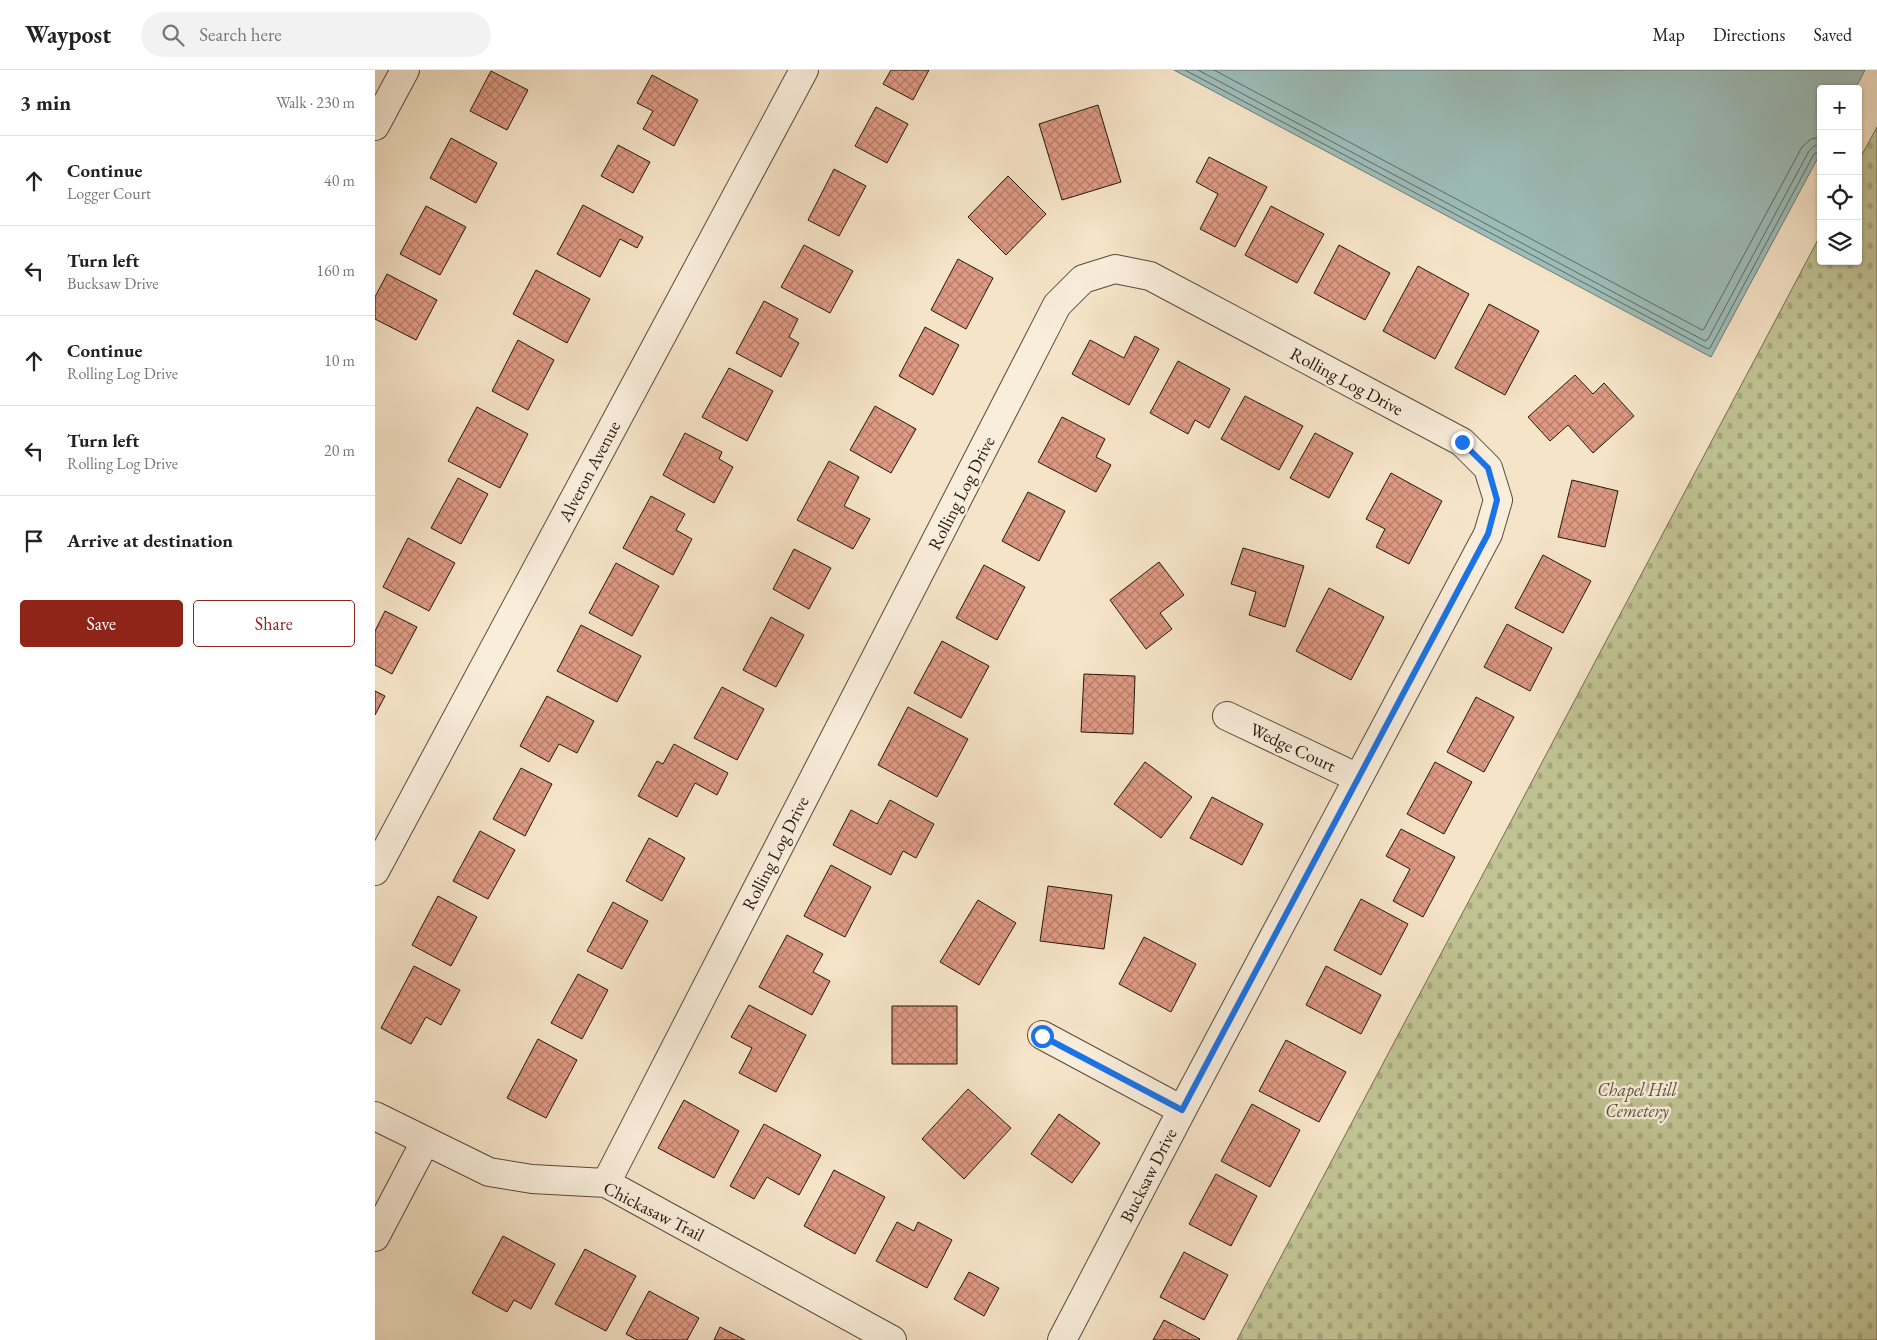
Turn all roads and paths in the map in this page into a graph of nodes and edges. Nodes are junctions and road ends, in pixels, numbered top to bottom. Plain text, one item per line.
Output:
1 (405, 70) edge
2 (803, 70) edge
3 (375, 126) edge
4 (1488, 534) joint
5 (1227, 716) dead end
6 (1358, 778) junction
7 (375, 871) edge
8 (1042, 1036) dead end
9 (1182, 1110) junction
10 (375, 1116) edge
11 (425, 1142) junction
12 (606, 1183) junction
13 (375, 1236) edge
14 (892, 1340) edge
15 (1062, 1340) edge

1 - 3 street
2 - 7 street, Alveron Avenue
4 - 6 street, Bucksaw Drive
4 - 12 street, Rolling Log Drive
5 - 6 street, Wedge Court
6 - 9 street, Bucksaw Drive
8 - 9 street
9 - 15 street, Bucksaw Drive
10 - 11 street, Chickasaw Trail
11 - 12 street, Chickasaw Trail
11 - 13 street
12 - 14 street, Chickasaw Trail

